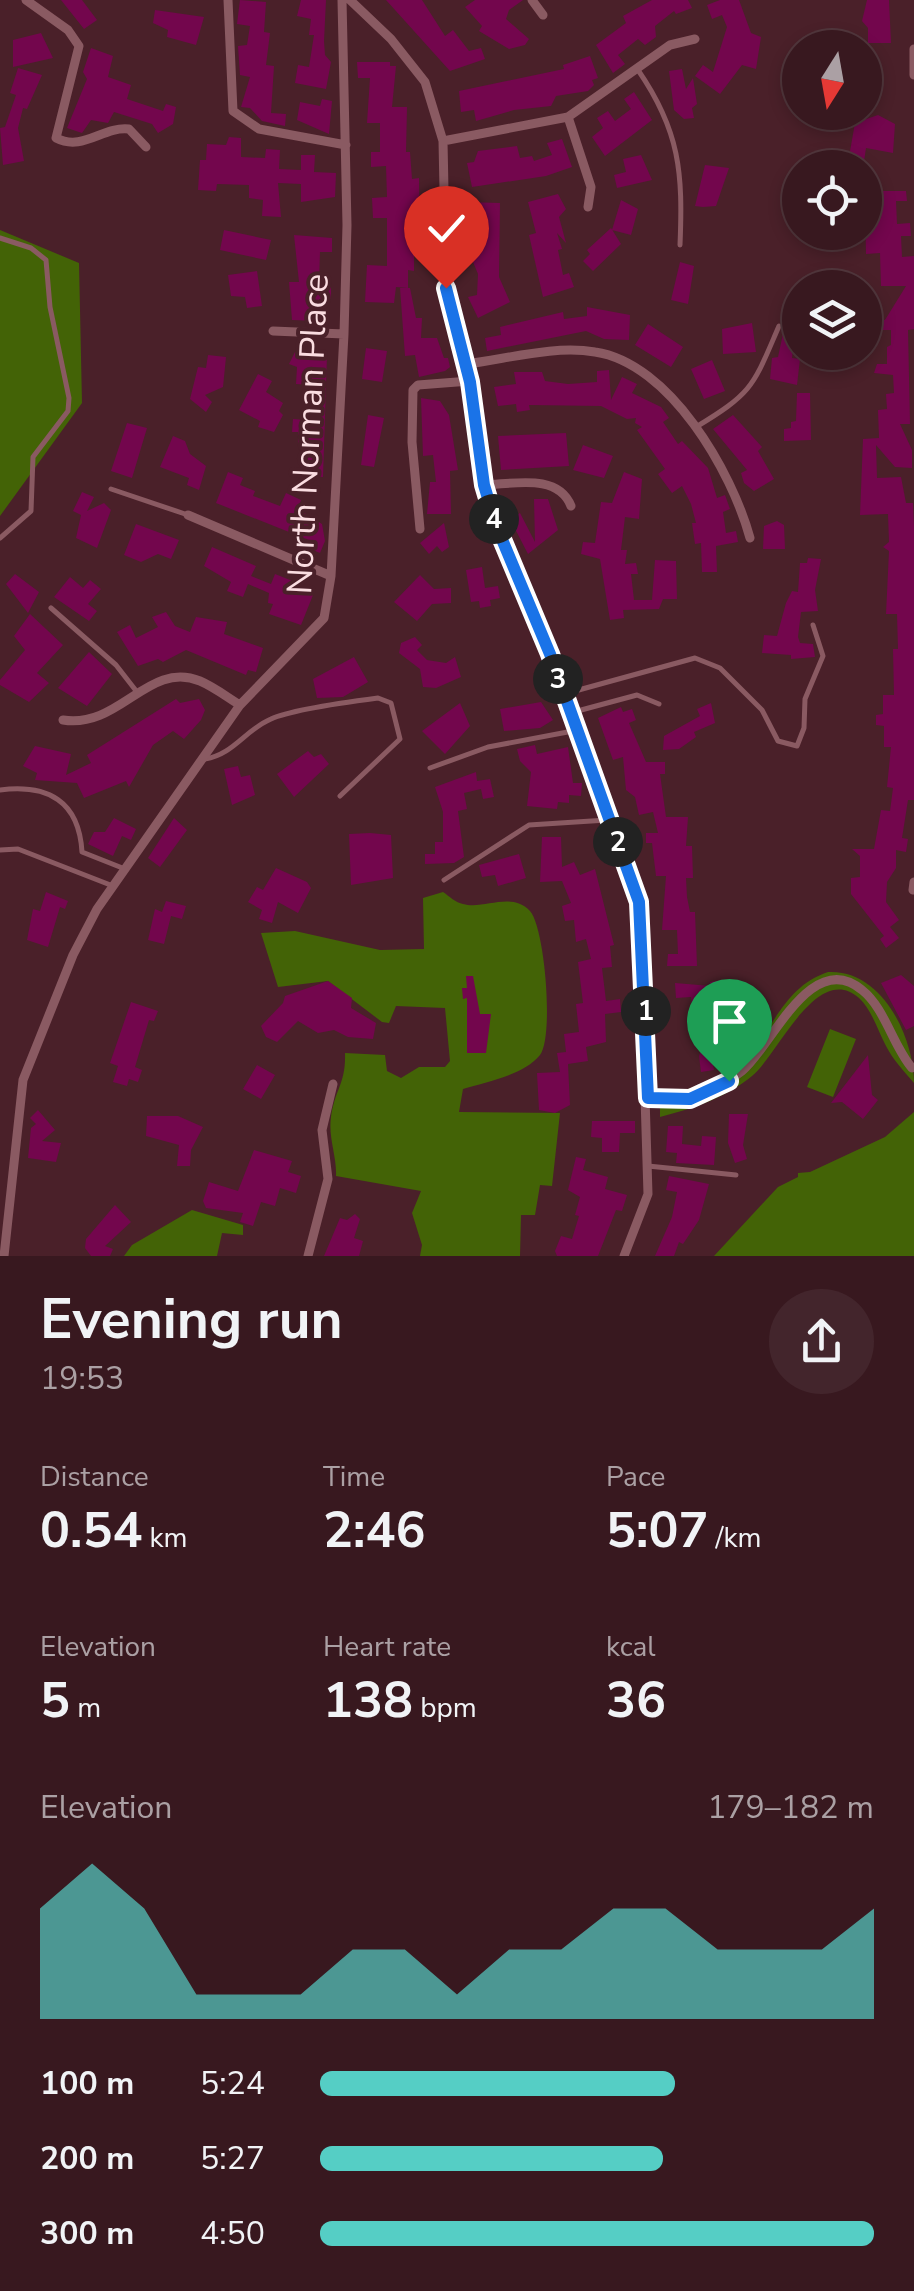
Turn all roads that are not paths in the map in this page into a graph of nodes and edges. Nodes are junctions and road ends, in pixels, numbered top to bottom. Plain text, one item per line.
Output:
1 (26, 0) edge
2 (228, 0) edge
3 (342, 0) edge
4 (350, 0) edge
5 (532, 0) edge
6 (543, 16) dead end
7 (695, 40) dead end
8 (914, 49) edge
9 (638, 70) junction
10 (914, 75) edge
11 (568, 118) junction
12 (443, 141) junction
13 (346, 145) junction
14 (146, 146) dead end
15 (588, 207) dead end
16 (0, 238) edge
17 (680, 246) dead end
18 (779, 326) dead end
19 (273, 332) dead end
20 (344, 334) junction
21 (466, 364) junction
22 (470, 382) junction
23 (694, 429) junction
24 (484, 485) junction
25 (111, 489) dead end
26 (572, 506) dead end
27 (188, 514) joint
28 (420, 529) dead end
29 (0, 538) edge
30 (750, 538) dead end
31 (331, 576) junction
32 (51, 608) dead end
33 (813, 625) dead end
34 (138, 692) junction
35 (564, 694) junction
36 (659, 704) dead end
37 (240, 705) junction
38 (570, 713) junction
39 (64, 720) dead end
40 (576, 730) junction
41 (202, 759) junction
42 (430, 768) dead end
43 (0, 790) edge
44 (340, 796) dead end
45 (610, 819) junction
46 (0, 850) edge
47 (125, 869) junction
48 (444, 880) dead end
49 (914, 882) edge
50 (113, 886) junction
51 (913, 890) edge
52 (912, 1068) edge
53 (334, 1084) dead end
54 (648, 1098) junction
55 (648, 1166) junction
56 (736, 1176) dead end
57 (4, 1256) edge
58 (308, 1256) edge
59 (624, 1256) edge

1 - 14 street
2 - 13 street
3 - 13 street, North Norman Place
4 - 12 street
5 - 6 street
7 - 9 street
8 - 10 street
9 - 11 street
9 - 17 lane
11 - 12 street
11 - 15 street
12 - 21 street
13 - 20 street, North Norman Place
16 - 29 lane
18 - 23 lane
19 - 20 street
20 - 31 street, North Norman Place
21 - 22 street
21 - 23 street
22 - 24 street
22 - 28 street
23 - 30 street
24 - 26 street
24 - 35 street
25 - 27 lane
27 - 31 street
31 - 37 street, North Norman Place
32 - 34 lane
33 - 35 lane
34 - 37 street
34 - 39 street
35 - 38 street
36 - 38 lane
37 - 41 street, North Norman Place
38 - 40 street
40 - 42 lane
40 - 45 street
41 - 44 lane
41 - 47 street, North Norman Place
43 - 47 lane
45 - 48 lane
45 - 54 street
46 - 50 lane
47 - 50 street, North Norman Place
49 - 51 street
50 - 57 street, North Norman Place
52 - 54 street
53 - 58 street
54 - 55 street
55 - 56 lane
55 - 59 street

